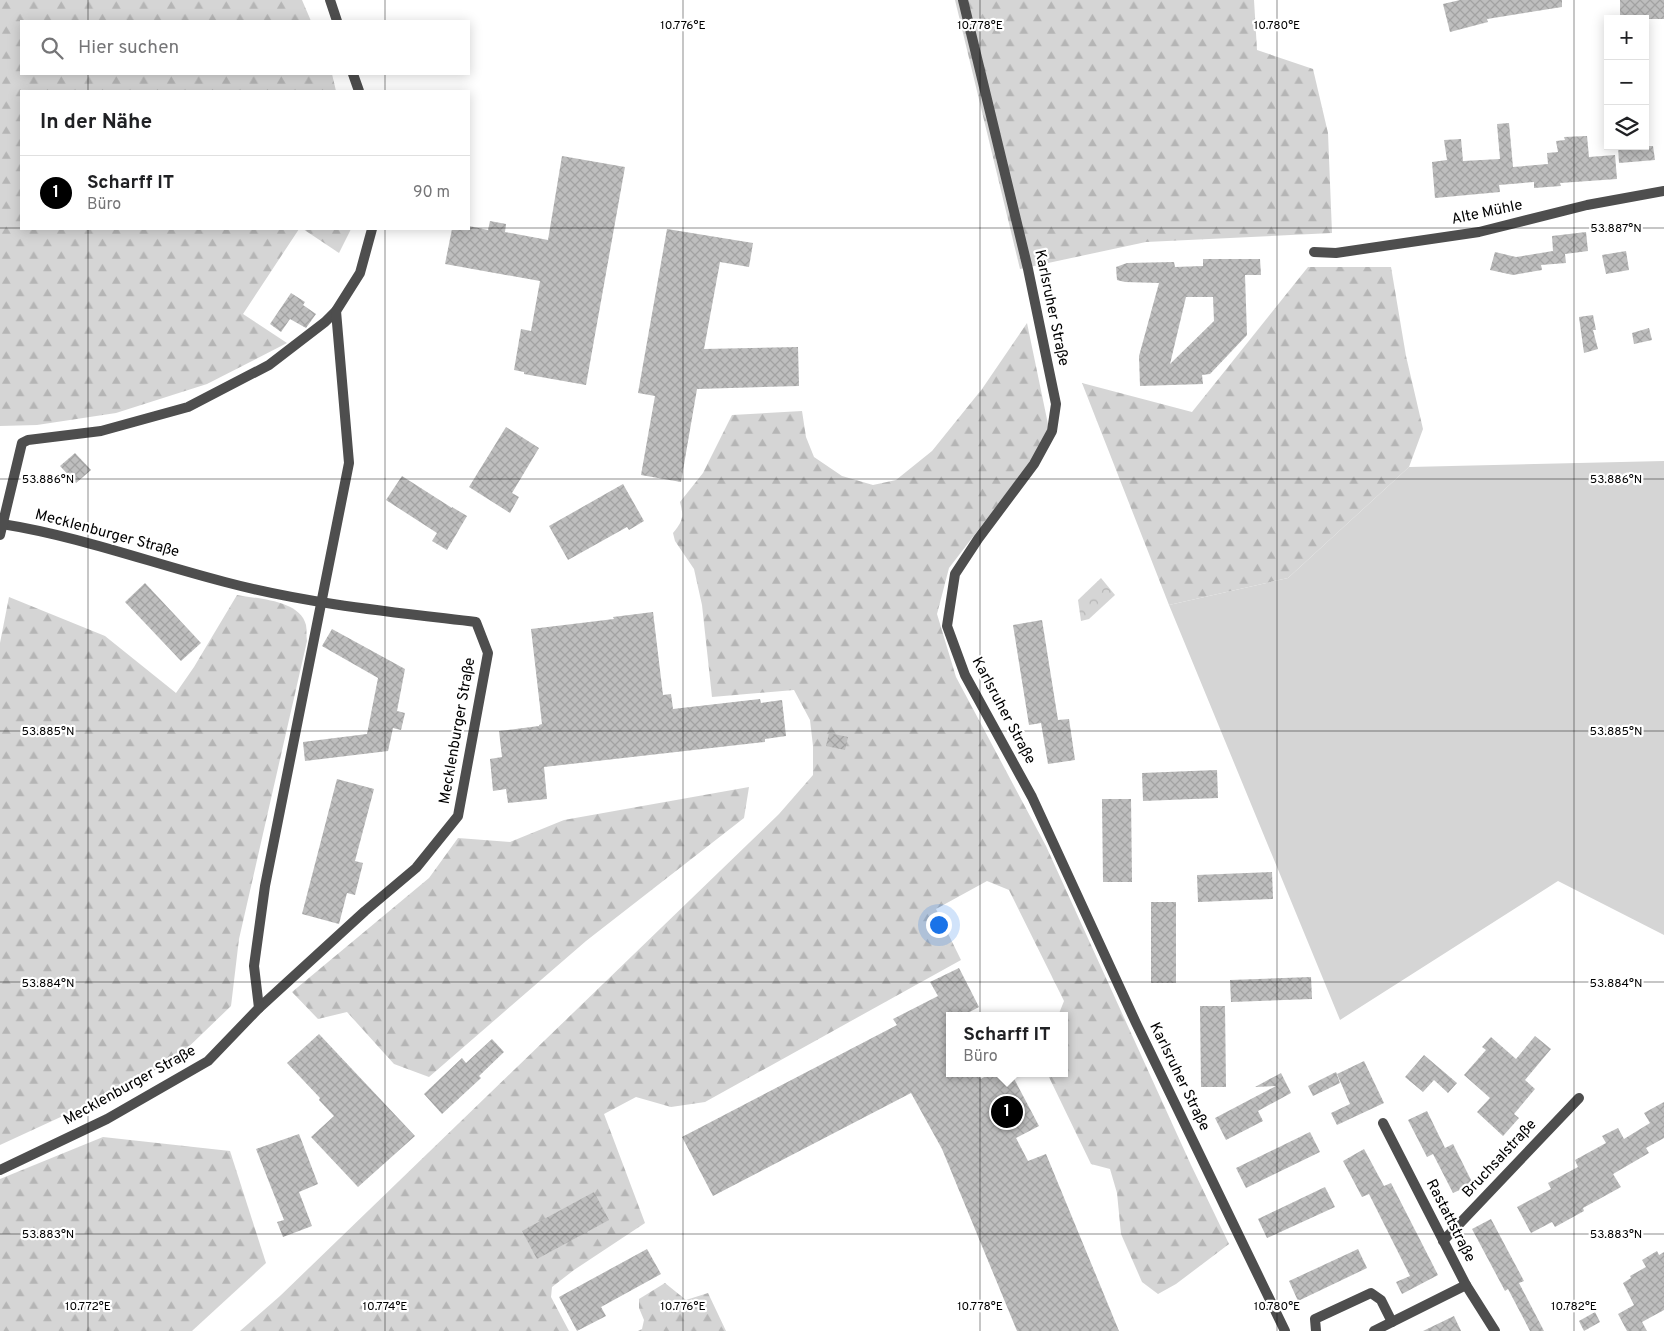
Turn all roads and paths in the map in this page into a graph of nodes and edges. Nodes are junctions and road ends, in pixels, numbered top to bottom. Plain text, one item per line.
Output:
1 (330, 0) edge
2 (963, 0) edge
3 (337, 20) edge
4 (354, 75) edge
5 (359, 90) edge
6 (1664, 191) edge
7 (372, 230) edge
8 (1314, 252) dead end
9 (336, 311) junction
10 (2, 524) junction
11 (0, 535) edge
12 (321, 603) junction
13 (259, 1008) junction
14 (1579, 1098) dead end
15 (1383, 1123) dead end
16 (0, 1170) edge
17 (1443, 1241) junction
18 (1466, 1284) junction
19 (1392, 1322) junction
20 (1285, 1331) edge
21 (1316, 1331) edge
22 (1374, 1331) edge
23 (1495, 1331) edge

1 - 3 street
2 - 20 street, Karlsruher Straße
4 - 5 street
6 - 8 street, Alte Mühle
7 - 9 street
9 - 10 street
9 - 12 street
10 - 11 street
10 - 12 street, Mecklenburger Straße
12 - 13 street
12 - 13 street, Mecklenburger Straße
13 - 16 street, Mecklenburger Straße
14 - 17 street, Bruchsalstraße
15 - 17 street, Rastattstraße
17 - 18 street, Rastattstraße
18 - 19 street
18 - 23 street, Rastattstraße
19 - 21 street
19 - 22 street

